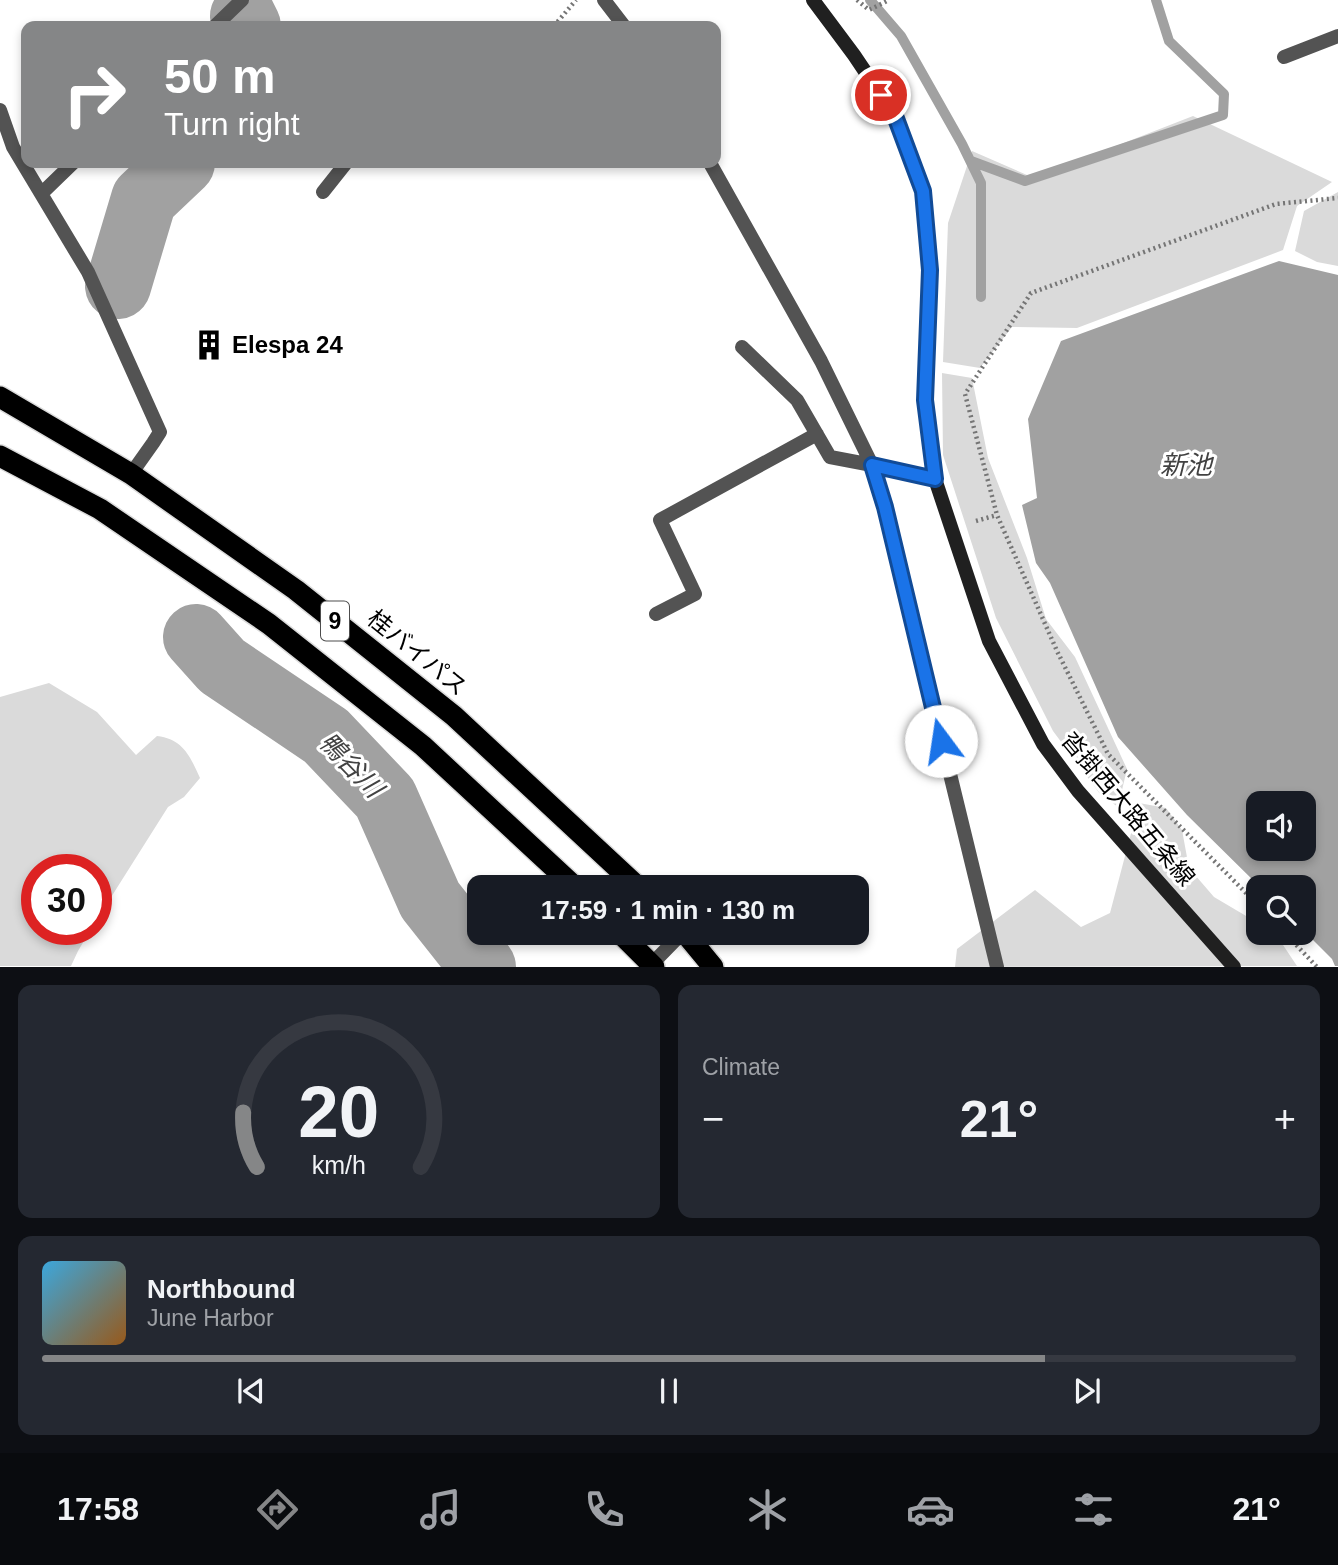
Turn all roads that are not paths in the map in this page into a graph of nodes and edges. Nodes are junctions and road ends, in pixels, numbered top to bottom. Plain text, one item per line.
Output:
1 (242, 0) edge
2 (604, 0) edge
3 (813, 0) edge
4 (220, 21) edge
5 (620, 21) edge
6 (1338, 36) edge
7 (1284, 57) dead end
8 (0, 110) edge
9 (21, 160) edge
10 (26, 168) edge
11 (68, 168) edge
12 (342, 168) edge
13 (713, 168) edge
14 (323, 192) dead end
15 (42, 193) junction
16 (742, 347) dead end
17 (0, 397) edge
18 (817, 434) junction
19 (0, 456) edge
20 (872, 465) junction
21 (131, 474) junction
22 (935, 479) junction
23 (656, 614) dead end
24 (562, 875) edge
25 (625, 875) edge
26 (631, 945) edge
27 (671, 945) edge
28 (694, 945) edge
29 (651, 966) edge
30 (713, 967) edge
31 (997, 967) edge
32 (1234, 967) edge

1 - 4 street
2 - 5 street
3 - 22 main road, 沓掛西大路五条線
6 - 7 street
8 - 9 street
10 - 15 street
11 - 15 street
12 - 14 street
13 - 20 street
15 - 21 street
16 - 18 street
17 - 21 highway, 桂バイパス / 9
18 - 20 street
18 - 23 street
19 - 24 highway, 9
20 - 22 street
20 - 31 street
21 - 25 highway, 桂バイパス / 9
22 - 32 main road, 沓掛西大路五条線
26 - 29 highway
27 - 29 street
28 - 30 highway

